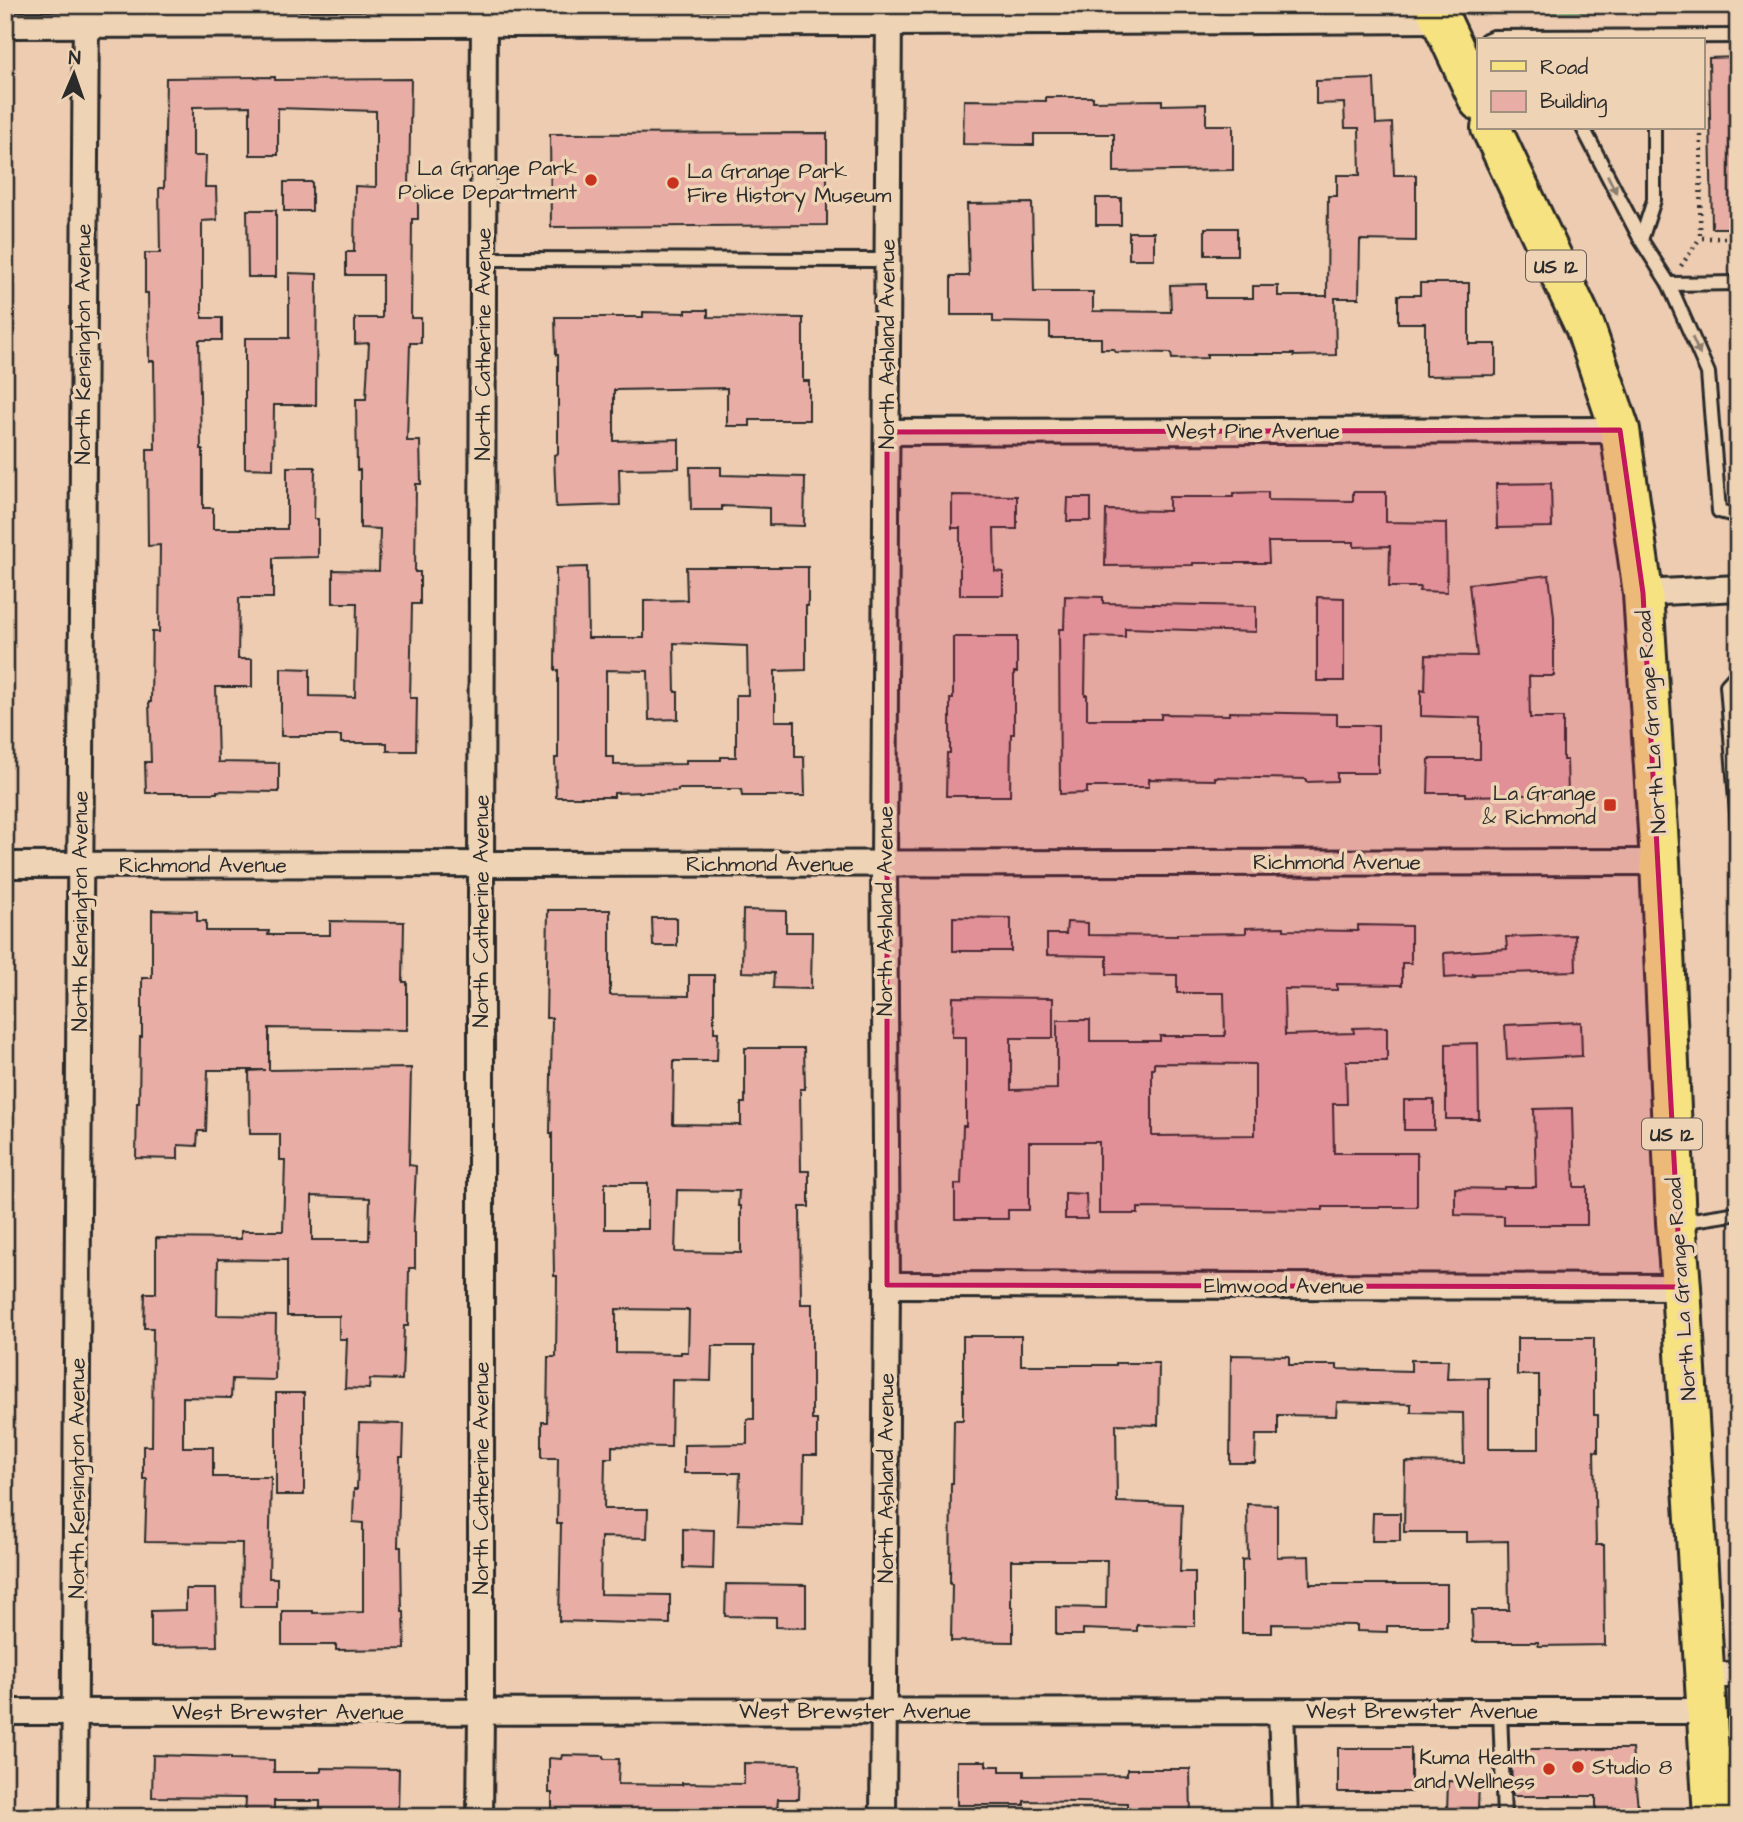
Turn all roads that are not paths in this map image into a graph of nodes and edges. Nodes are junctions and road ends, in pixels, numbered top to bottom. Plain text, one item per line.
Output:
1 (1437, 12) edge
2 (484, 14) edge
3 (888, 14) edge
4 (86, 15) edge
5 (5, 25) edge
6 (1738, 36) edge
7 (1491, 38) edge
8 (1538, 38) edge
9 (1632, 38) edge
10 (1471, 48) edge
11 (1477, 88) edge
12 (1492, 130) edge
13 (1584, 130) edge
14 (1654, 130) edge
15 (1641, 240) junction
16 (483, 259) junction
17 (888, 260) junction
18 (1738, 283) edge
19 (1669, 284) junction
20 (1616, 418) junction
21 (887, 432) junction
22 (1738, 516) edge
23 (1738, 588) edge
24 (1643, 593) junction
25 (1738, 673) edge
26 (1738, 826) edge
27 (1660, 862) junction
28 (884, 863) junction
29 (5, 864) edge
30 (79, 865) junction
31 (481, 865) junction
32 (1738, 1213) edge
33 (1676, 1222) junction
34 (887, 1285) junction
35 (1681, 1287) junction
36 (1716, 1687) edge
37 (885, 1711) junction
38 (1500, 1711) junction
39 (5, 1712) edge
40 (481, 1712) junction
41 (1281, 1712) junction
42 (75, 1713) junction
43 (1724, 1754) edge
44 (74, 1817) edge
45 (480, 1817) edge
46 (883, 1817) edge
47 (1285, 1817) edge
48 (1504, 1817) edge
49 (1713, 1817) edge

1 - 3 street
1 - 10 main road
2 - 3 street
2 - 4 street
2 - 16 street, North Catherine Avenue
3 - 17 street, North Ashland Avenue
4 - 5 street
4 - 30 street, North Kensington Avenue
6 - 9 lane
7 - 8 lane
8 - 9 lane
10 - 11 main road
12 - 20 main road, US 12
13 -> 15 lane
14 - 15 lane
15 - 19 lane
16 - 17 lane
16 - 31 street, North Catherine Avenue
17 - 21 street, North Ashland Avenue
18 - 19 lane
19 -> 22 lane
20 - 21 street, West Pine Avenue
20 - 24 main road, US 12
21 - 28 street, North Ashland Avenue
23 - 24 street
24 - 27 main road, North La Grange Road / US 12
25 - 26 lane
27 - 28 street, Richmond Avenue
27 - 33 main road, North La Grange Road / US 12
28 - 31 street, Richmond Avenue
28 - 34 street, North Ashland Avenue
29 - 30 street, Richmond Avenue
30 - 31 street, Richmond Avenue
30 - 42 street, North Kensington Avenue
31 - 40 street, North Catherine Avenue
32 - 33 lane
33 - 35 main road, North La Grange Road / US 12
34 - 35 street, Elmwood Avenue
34 - 37 street, North Ashland Avenue
35 - 36 main road, North La Grange Road / US 12
36 - 38 street, West Brewster Avenue
36 - 43 main road, North La Grange Road / US 12
37 - 40 street, West Brewster Avenue
37 - 41 street, West Brewster Avenue
37 - 46 street, North Ashland Avenue
38 - 41 street, West Brewster Avenue
38 - 48 lane
39 - 42 street, West Brewster Avenue
40 - 42 street, West Brewster Avenue
40 - 45 street, North Catherine Avenue
41 - 47 street
42 - 44 street, North Kensington Avenue
43 - 49 main road, North La Grange Road / US 12

